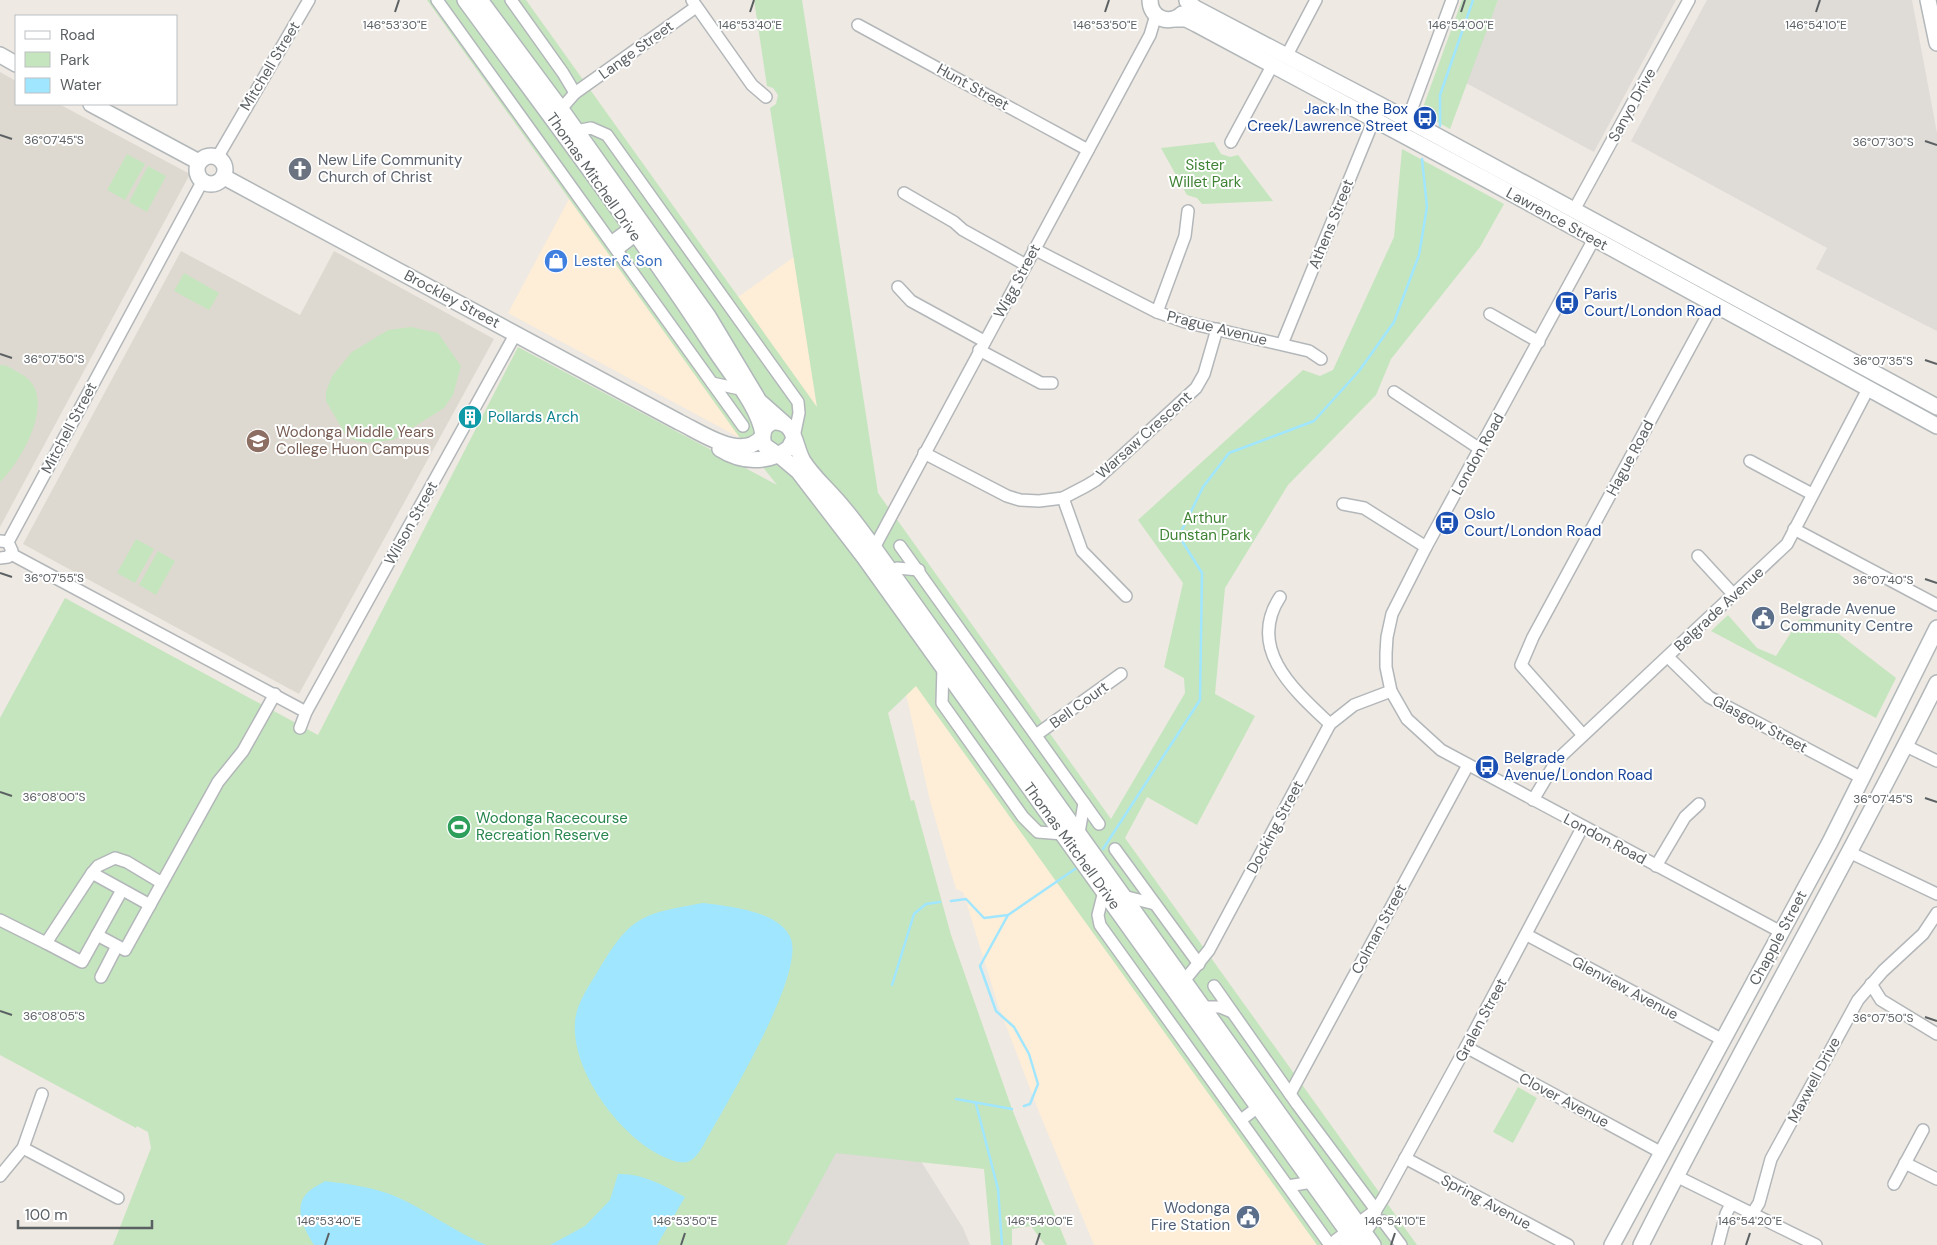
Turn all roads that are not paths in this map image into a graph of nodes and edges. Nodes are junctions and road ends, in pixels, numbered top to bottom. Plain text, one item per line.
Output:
1 (309, 0) edge
2 (437, 0) edge
3 (464, 0) edge
4 (480, 0) edge
5 (511, 0) edge
6 (1186, 0) edge
7 (1316, 0) edge
8 (1452, 0) edge
9 (1689, 0) edge
10 (1928, 0) edge
11 (694, 3) edge
12 (1157, 10) edge
13 (858, 25) dead end
14 (1937, 43) edge
15 (0, 55) edge
16 (1287, 55) junction
17 (15, 63) edge
18 (1272, 66) junction
19 (575, 93) junction
20 (766, 96) dead end
21 (93, 105) edge
22 (1380, 105) junction
23 (555, 108) junction
24 (594, 117) dead end
25 (1374, 120) junction
26 (1405, 127) junction
27 (576, 131) junction
28 (607, 135) junction
29 (1232, 142) dead end
30 (572, 146) junction
31 (1088, 150) junction
32 (217, 158) junction
33 (199, 162) junction
34 (224, 177) junction
35 (202, 182) junction
36 (904, 193) dead end
37 (1574, 210) junction
38 (1188, 212) dead end
39 (1567, 224) junction
40 (1601, 225) junction
41 (636, 229) junction
42 (1594, 239) junction
43 (614, 246) junction
44 (1034, 248) junction
45 (1026, 265) junction
46 (898, 287) dead end
47 (1713, 305) junction
48 (1157, 312) junction
49 (1490, 314) dead end
50 (1217, 329) junction
51 (516, 334) junction
52 (1539, 342) junction
53 (1282, 344) junction
54 (982, 346) junction
55 (1321, 359) dead end
56 (1876, 373) junction
57 (712, 383) junction
58 (1052, 383) dead end
59 (740, 389) junction
60 (1868, 389) junction
61 (1394, 392) dead end
62 (1937, 407) edge
63 (679, 422) junction
64 (786, 424) junction
65 (743, 426) dead end
66 (1937, 426) edge
67 (763, 436) junction
68 (794, 438) junction
69 (1480, 449) junction
70 (924, 453) junction
71 (778, 455) junction
72 (1750, 461) dead end
73 (1812, 494) junction
74 (1063, 498) junction
75 (1343, 504) dead end
76 (1794, 530) junction
77 (4, 542) edge
78 (864, 546) junction
79 (900, 546) dead end
80 (1426, 546) junction
81 (5, 556) edge
82 (1698, 556) dead end
83 (919, 570) junction
84 (886, 577) junction
85 (1733, 594) junction
86 (1126, 596) dead end
87 (1280, 597) dead end
88 (1937, 605) edge
89 (1937, 628) edge
90 (1668, 656) junction
91 (943, 667) junction
92 (1121, 674) dead end
93 (1937, 684) edge
94 (1387, 693) junction
95 (275, 694) junction
96 (306, 712) junction
97 (1330, 724) junction
98 (300, 728) dead end
99 (1036, 735) junction
100 (1583, 735) junction
101 (1906, 746) junction
102 (1937, 761) edge
103 (1468, 765) junction
104 (1862, 778) junction
105 (1533, 800) junction
106 (1084, 804) junction
107 (1699, 804) dead end
108 (1099, 824) dead end
109 (1582, 828) junction
110 (1071, 833) junction
111 (1830, 842) junction
112 (1116, 849) dead end
113 (1851, 853) junction
114 (1656, 866) junction
115 (92, 872) junction
116 (162, 883) junction
117 (122, 890) junction
118 (1104, 891) junction
119 (1937, 894) edge
120 (1123, 896) junction
121 (1155, 904) junction
122 (150, 905) junction
123 (1937, 913) edge
124 (0, 920) edge
125 (1781, 932) junction
126 (97, 935) junction
127 (1526, 935) junction
128 (46, 943) junction
129 (1801, 943) junction
130 (117, 946) junction
131 (1199, 964) junction
132 (100, 977) dead end
133 (1871, 984) junction
134 (1214, 986) dead end
135 (1181, 987) junction
136 (1203, 1007) junction
137 (1234, 1013) junction
138 (1199, 1024) junction
139 (1937, 1034) edge
140 (1723, 1040) junction
141 (1466, 1047) junction
142 (42, 1094) dead end
143 (1290, 1094) junction
144 (1261, 1100) junction
145 (1238, 1116) junction
146 (1923, 1130) dead end
147 (23, 1148) junction
148 (1662, 1153) junction
149 (1405, 1158) junction
150 (1905, 1164) junction
151 (0, 1176) edge
152 (1676, 1176) junction
153 (1937, 1179) edge
154 (1312, 1182) junction
155 (1894, 1184) dead end
156 (1288, 1186) junction
157 (1334, 1191) junction
158 (118, 1198) dead end
159 (1731, 1204) junction
160 (1376, 1210) junction
161 (1752, 1214) junction
162 (1383, 1221) dead end
163 (1357, 1237) edge
164 (1331, 1245) edge
165 (1401, 1245) edge
166 (1568, 1245) edge
167 (1612, 1245) edge
168 (1642, 1245) edge
169 (1718, 1245) edge
170 (1816, 1245) edge

1 - 32 street, Mitchell Street
2 - 43 street, Thomas Mitchell Drive
3 - 23 street, Thomas Mitchell Drive
4 - 23 street, Thomas Mitchell Drive
5 - 19 street
6 - 12 street
6 - 16 street, Lawrence Street
7 - 16 street
8 - 26 street
9 - 37 street, Sanyo Drive
10 - 14 street
11 - 19 street, Lange Street
11 - 20 street
12 - 18 street, Lawrence Street
12 - 31 street, Wigg Street
13 - 31 street, Hunt Street
15 - 17 street
16 - 22 street, Lawrence Street
18 - 25 street, Lawrence Street
18 - 29 street
19 - 23 street, Lange Street
21 - 33 street
22 - 25 street, Athens Street
22 - 26 street, Lawrence Street
23 - 27 street, Thomas Mitchell Drive
23 - 30 street, Thomas Mitchell Drive
24 - 28 street
25 - 26 street, Lawrence Street
25 - 53 street, Athens Street
26 - 37 street, Lawrence Street
26 - 39 street, Lawrence Street
27 - 28 street, Thomas Mitchell Drive
27 - 30 street
27 - 41 street, Thomas Mitchell Drive
28 - 68 street
30 - 41 street, Thomas Mitchell Drive
31 - 44 street, Wigg Street
32 - 33 street
32 - 34 street
33 - 35 street
34 - 35 street
34 - 51 street, Brockley Street
35 - 77 street, Mitchell Street
36 - 45 street
37 - 39 street
37 - 40 street, Lawrence Street
38 - 48 street
39 - 42 street, Lawrence Street
40 - 42 street
40 - 56 street, Lawrence Street
41 - 43 street
41 - 59 street, Thomas Mitchell Drive
41 - 64 street, Thomas Mitchell Drive
42 - 47 street, Lawrence Street
42 - 52 street, London Road
43 - 57 street, Thomas Mitchell Drive
44 - 45 street, Wigg Street
44 - 48 street, Prague Avenue
45 - 54 street, Wigg Street
46 - 54 street
47 - 60 street, Lawrence Street
47 - 100 street, Hague Road
48 - 50 street, Prague Avenue
49 - 52 street
50 - 53 street, Prague Avenue
50 - 74 street, Warsaw Crescent
51 - 63 street, Brockley Street
51 - 96 street, Wilson Street
52 - 69 street, London Road
53 - 55 street, Prague Avenue
54 - 58 street
54 - 70 street, Wigg Street
56 - 60 street
56 - 62 street, Lawrence Street
57 - 59 street
57 - 65 street, Thomas Mitchell Drive
59 - 67 street, Thomas Mitchell Drive
60 - 66 street, Lawrence Street
60 - 73 street, Belgrade Avenue
61 - 69 street
63 - 67 street, Brockley Street
63 - 71 street, Brockley Street
64 - 67 street
64 - 68 street
67 - 71 street
68 - 71 street
68 - 78 street
69 - 80 street, London Road
70 - 74 street, Warsaw Crescent
70 - 78 street, Wigg Street
71 - 78 street
72 - 73 street
73 - 76 street, Belgrade Avenue
74 - 86 street
75 - 80 street
76 - 85 street, Belgrade Avenue
76 - 88 street
77 - 81 street
78 - 84 street
79 - 83 street
80 - 94 street, London Road
81 - 95 street
82 - 85 street
83 - 84 street
83 - 99 street
84 - 91 street, Thomas Mitchell Drive
84 - 110 street
85 - 90 street, Belgrade Avenue
87 - 97 street
89 - 104 street, Chapple Street
90 - 100 street, Belgrade Avenue
90 - 104 street, Glasgow Street
91 - 110 street, Thomas Mitchell Drive
91 - 110 street
92 - 99 street, Bell Court
93 - 101 street, Chapple Street
94 - 97 street, Docking Street
94 - 103 street, London Road
95 - 96 street
95 - 116 street
96 - 98 street, Wilson Street
97 - 131 street, Docking Street
99 - 106 street
100 - 105 street, Belgrade Avenue
101 - 102 street
101 - 113 street, Chapple Street
103 - 105 street, London Road
103 - 143 street, Colman Street
104 - 111 street, Chapple Street
105 - 109 street, London Road
106 - 108 street
106 - 110 street, Thomas Mitchell Drive
107 - 114 street
109 - 114 street, London Road
109 - 127 street, Gralen Street
110 - 118 street, Thomas Mitchell Drive
110 - 120 street, Thomas Mitchell Drive
111 - 113 street
111 - 125 street, Chapple Street
112 - 121 street
113 - 119 street
113 - 129 street, Chapple Street
114 - 125 street, London Road
115 - 116 street
115 - 117 street
115 - 128 street
116 - 122 street
117 - 122 street
117 - 126 street
118 - 135 street, Thomas Mitchell Drive
118 - 145 street
120 - 121 street, Thomas Mitchell Drive
120 - 135 street, Thomas Mitchell Drive
121 - 131 street
122 - 130 street
123 - 133 street, Maxwell Drive
124 - 128 street
125 - 129 street
125 - 140 street, Chapple Street
126 - 128 street
126 - 130 street
127 - 140 street, Glenview Avenue
127 - 141 street, Gralen Street
129 - 152 street, Chapple Street
130 - 132 street
131 - 135 street, Docking Street
133 - 139 street
133 - 161 street, Maxwell Drive
134 - 137 street
135 - 136 street, Thomas Mitchell Drive
135 - 138 street, Thomas Mitchell Drive
136 - 137 street
136 - 138 street
136 - 144 street, Thomas Mitchell Drive
137 - 143 street
138 - 144 street, Thomas Mitchell Drive
140 - 148 street, Chapple Street
141 - 148 street, Clover Avenue
141 - 149 street, Gralen Street
142 - 147 street
143 - 160 street
144 - 145 street
144 - 154 street, Thomas Mitchell Drive
144 - 157 street, Thomas Mitchell Drive
145 - 156 street
146 - 150 street
147 - 151 street
147 - 158 street
148 - 167 street, Chapple Street
149 - 160 street, Gralen Street
149 - 166 street, Spring Avenue
150 - 153 street
150 - 155 street
152 - 159 street
152 - 168 street, Chapple Street
154 - 156 street
154 - 157 street
154 - 163 street, Thomas Mitchell Drive
156 - 164 street
157 - 163 street, Thomas Mitchell Drive
159 - 161 street
159 - 169 street
160 - 163 street, Gralen Street
161 - 170 street
162 - 165 street
163 - 164 street, Gralen Street

